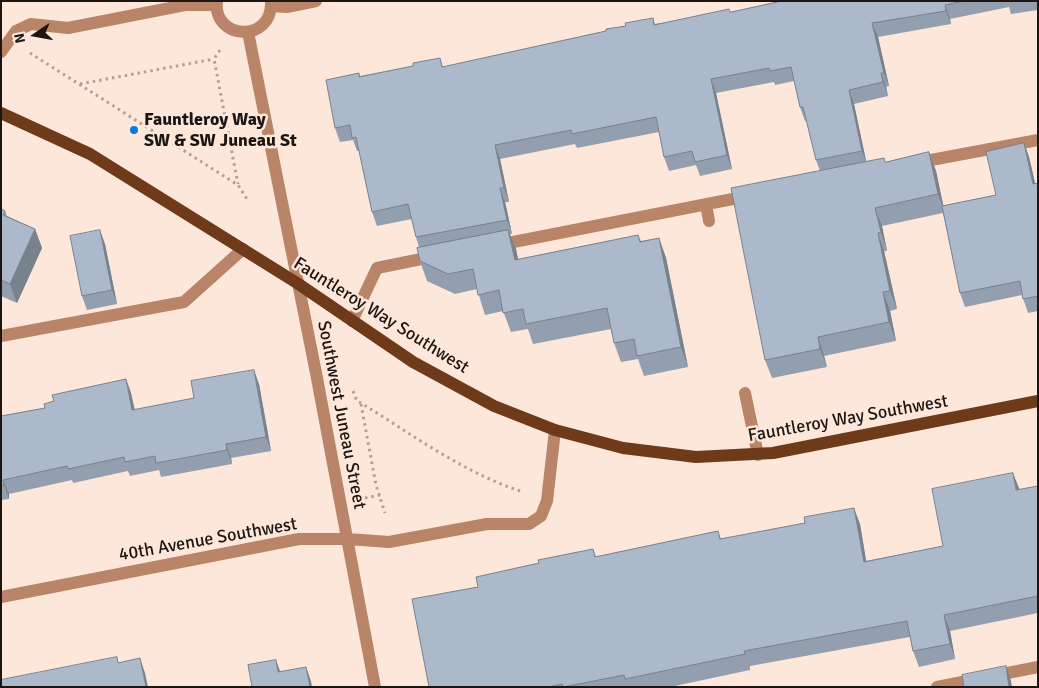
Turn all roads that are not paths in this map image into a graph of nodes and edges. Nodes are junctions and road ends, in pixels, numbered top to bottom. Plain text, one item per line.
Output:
1 (316, 1) edge
2 (216, 3) edge
3 (271, 4) edge
4 (248, 32) junction
5 (1, 52) edge
6 (1, 113) edge
7 (1038, 140) edge
8 (901, 166) edge
9 (765, 193) edge
10 (706, 204) junction
11 (709, 221) dead end
12 (484, 247) edge
13 (243, 249) junction
14 (445, 255) edge
15 (297, 283) junction
16 (352, 322) junction
17 (1, 336) edge
18 (745, 393) dead end
19 (1038, 401) edge
20 (554, 430) junction
21 (758, 455) junction
22 (348, 539) junction
23 (1, 597) edge
24 (1038, 667) edge
25 (375, 687) edge
26 (937, 687) edge

1 - 3 street
2 - 4 street
2 - 5 street
3 - 4 street
4 - 15 street, Southwest Juneau Street
6 - 13 main road, Fauntleroy Way Southwest
7 - 8 street
9 - 10 street
10 - 11 street
10 - 12 street
13 - 15 main road, Fauntleroy Way Southwest
13 - 17 street
14 - 16 street
15 - 16 main road, Fauntleroy Way Southwest
15 - 22 street, Southwest Juneau Street
16 - 20 main road, Fauntleroy Way Southwest
18 - 21 street
19 - 21 main road, Fauntleroy Way Southwest
20 - 21 main road, Fauntleroy Way Southwest
20 - 22 street, 40th Avenue Southwest
22 - 23 street, 40th Avenue Southwest
22 - 25 street, Southwest Juneau Street
24 - 26 street

